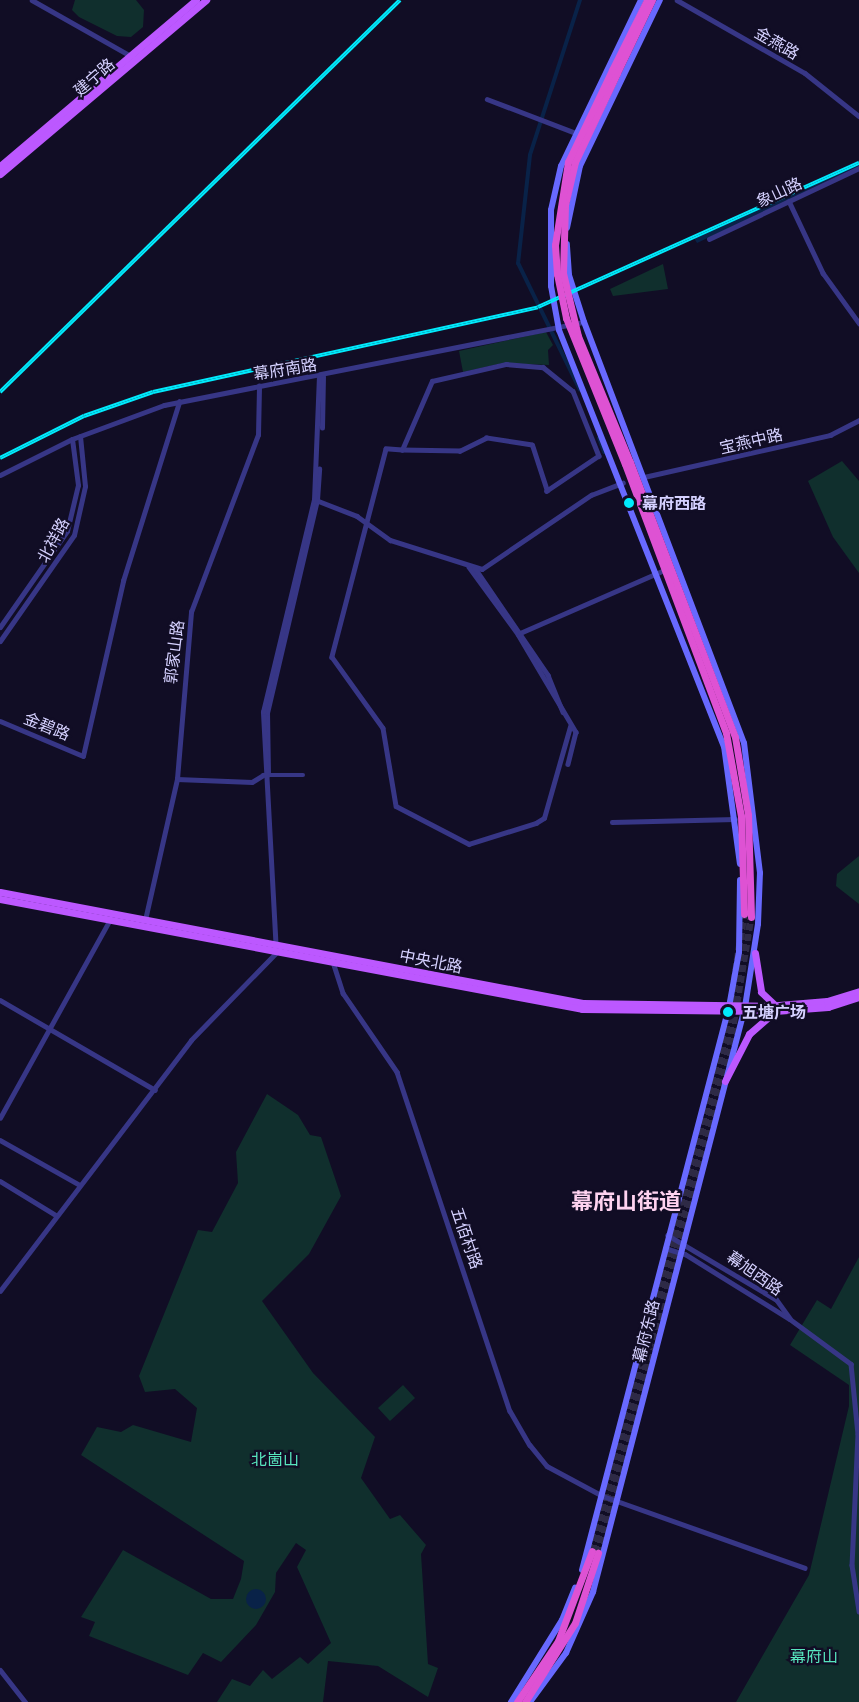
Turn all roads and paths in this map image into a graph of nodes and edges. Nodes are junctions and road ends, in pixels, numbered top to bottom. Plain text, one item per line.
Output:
1 (32, 0) edge
2 (196, 0) edge
3 (206, 0) edge
4 (647, 0) edge
5 (652, 0) edge
6 (660, 0) edge
7 (677, 0) edge
8 (640, 3) edge
9 (653, 12) junction
10 (133, 57) junction
11 (611, 72) junction
12 (612, 95) junction
13 (487, 99) dead end
14 (599, 110) junction
15 (859, 116) edge
16 (576, 133) junction
17 (573, 151) junction
18 (575, 162) junction
19 (0, 166) edge
20 (561, 166) junction
21 (859, 168) edge
22 (0, 174) edge
23 (575, 182) junction
24 (789, 201) junction
25 (709, 238) dead end
26 (560, 274) junction
27 (584, 322) junction
28 (859, 323) edge
29 (558, 330) junction
30 (593, 344) junction
31 (568, 352) junction
32 (321, 377) junction
33 (259, 386) junction
34 (179, 402) junction
35 (859, 420) edge
36 (80, 436) junction
37 (72, 439) junction
38 (402, 450) junction
39 (628, 463) junction
40 (85, 466) junction
41 (78, 467) junction
42 (0, 475) edge
43 (644, 477) junction
44 (623, 483) junction
45 (314, 500) junction
46 (364, 521) junction
47 (472, 568) junction
48 (661, 572) junction
49 (0, 627) edge
50 (518, 634) junction
51 (0, 641) edge
52 (563, 717) junction
53 (0, 721) edge
54 (570, 727) junction
55 (83, 756) joint
56 (568, 764) dead end
57 (266, 775) junction
58 (303, 775) dead end
59 (177, 779) junction
60 (735, 819) junction
61 (612, 822) dead end
62 (0, 892) edge
63 (1, 902) edge
64 (109, 921) junction
65 (144, 925) junction
66 (276, 949) junction
67 (755, 953) junction
68 (334, 960) junction
69 (859, 991) edge
70 (859, 997) edge
71 (0, 1000) edge
72 (775, 1008) junction
73 (744, 1009) junction
74 (729, 1010) junction
75 (50, 1029) junction
76 (725, 1081) junction
77 (155, 1090) junction
78 (0, 1118) edge
79 (0, 1140) edge
80 (0, 1181) edge
81 (78, 1184) junction
82 (56, 1215) junction
83 (668, 1236) junction
84 (683, 1241) junction
85 (665, 1248) junction
86 (679, 1252) junction
87 (0, 1292) edge
88 (790, 1319) junction
89 (603, 1496) junction
90 (617, 1502) junction
91 (805, 1568) dead end
92 (859, 1611) edge
93 (538, 1662) junction
94 (0, 1670) edge
95 (532, 1682) junction
96 (541, 1687) joint
97 (25, 1702) edge
98 (511, 1702) edge
99 (517, 1702) edge
100 (527, 1702) edge

1 - 10 street
2 - 10 main road, 建宁路
3 - 10 main road, 建宁路
4 - 11 highway, bridge
5 - 11 highway, bridge
6 - 9 main road
7 - 15 street, 金燕路
8 - 9 main road
8 - 11 main road
9 - 12 main road
10 - 19 main road, 建宁路
10 - 22 main road, 建宁路
11 - 14 highway
11 - 16 main road
11 - 17 highway
12 - 14 highway
12 - 23 main road
13 - 16 street
14 - 18 highway
16 - 20 main road
17 - 20 highway
17 - 26 highway
18 - 23 highway
18 - 26 highway
20 - 29 main road
21 - 24 street, 象山路
23 - 27 main road
24 - 25 street, 象山路
24 - 28 street
26 - 39 highway, bridge
27 - 29 street, 幕府南路
27 - 30 main road
29 - 31 main road
29 - 32 street, 幕府南路
30 - 31 street
30 - 43 main road
31 - 44 main road
32 - 33 street, 幕府南路
32 - 45 street
32 - 57 street
33 - 34 street, 幕府南路
33 - 59 street, 郭家山路
34 - 36 street, 幕府南路
34 - 55 street
35 - 43 street, 宝燕中路
36 - 37 street, 幕府南路
36 - 40 street, 北祥路
37 - 41 street, 北祥路
37 - 42 street, 幕府南路
38 - 38 street
38 - 46 street
39 - 48 highway
39 - 48 highway
40 - 41 street
40 - 51 street, 北祥路
41 - 49 street, 北祥路
43 - 67 main road
44 - 47 street
44 - 48 main road
45 - 46 street
45 - 57 street
46 - 47 street
46 - 54 street
47 - 50 street
47 - 52 street
48 - 50 street
48 - 60 main road
50 - 52 street
52 - 54 street
53 - 55 street, 金碧路
54 - 56 street
57 - 58 street
57 - 59 street
57 - 66 street
59 - 65 street, 郭家山路
60 - 61 street
60 - 74 main road
62 - 65 main road, 中央北路
63 - 64 main road, 中央北路
64 - 65 main road, 中央北路
64 - 75 street
65 - 66 main road, 中央北路
66 - 68 main road, 中央北路
66 - 77 street
67 - 72 main road
67 - 73 main road, 幕府东路
68 - 74 main road, 中央北路
68 - 89 street, 五佰村路
69 - 72 main road, 中央北路
70 - 72 main road, 中央北路
71 - 75 street
72 - 73 main road, 中央北路
72 - 76 main road
73 - 74 main road, 中央北路
73 - 76 main road, 幕府东路
74 - 83 main road, 幕府东路
75 - 77 street
75 - 78 street
76 - 84 main road, 幕府东路
77 - 81 street
79 - 81 street
80 - 82 street
81 - 82 street
82 - 87 street
83 - 84 street, 幕旭西路
83 - 85 main road, 幕府东路
84 - 86 main road, 幕府东路
84 - 88 street, 幕旭西路
85 - 86 street, 幕旭西路
85 - 89 main road, 幕府东路
86 - 88 street, 幕旭西路
86 - 90 main road, 幕府东路
88 - 92 street
89 - 90 street, 五佰村路
89 - 93 main road, 幕府东路
90 - 91 street, 五佰村路
90 - 96 main road, 幕府东路
93 - 95 highway
93 - 98 main road, 幕府东路
94 - 97 street
95 - 99 highway
95 - 100 highway
96 - 100 highway

